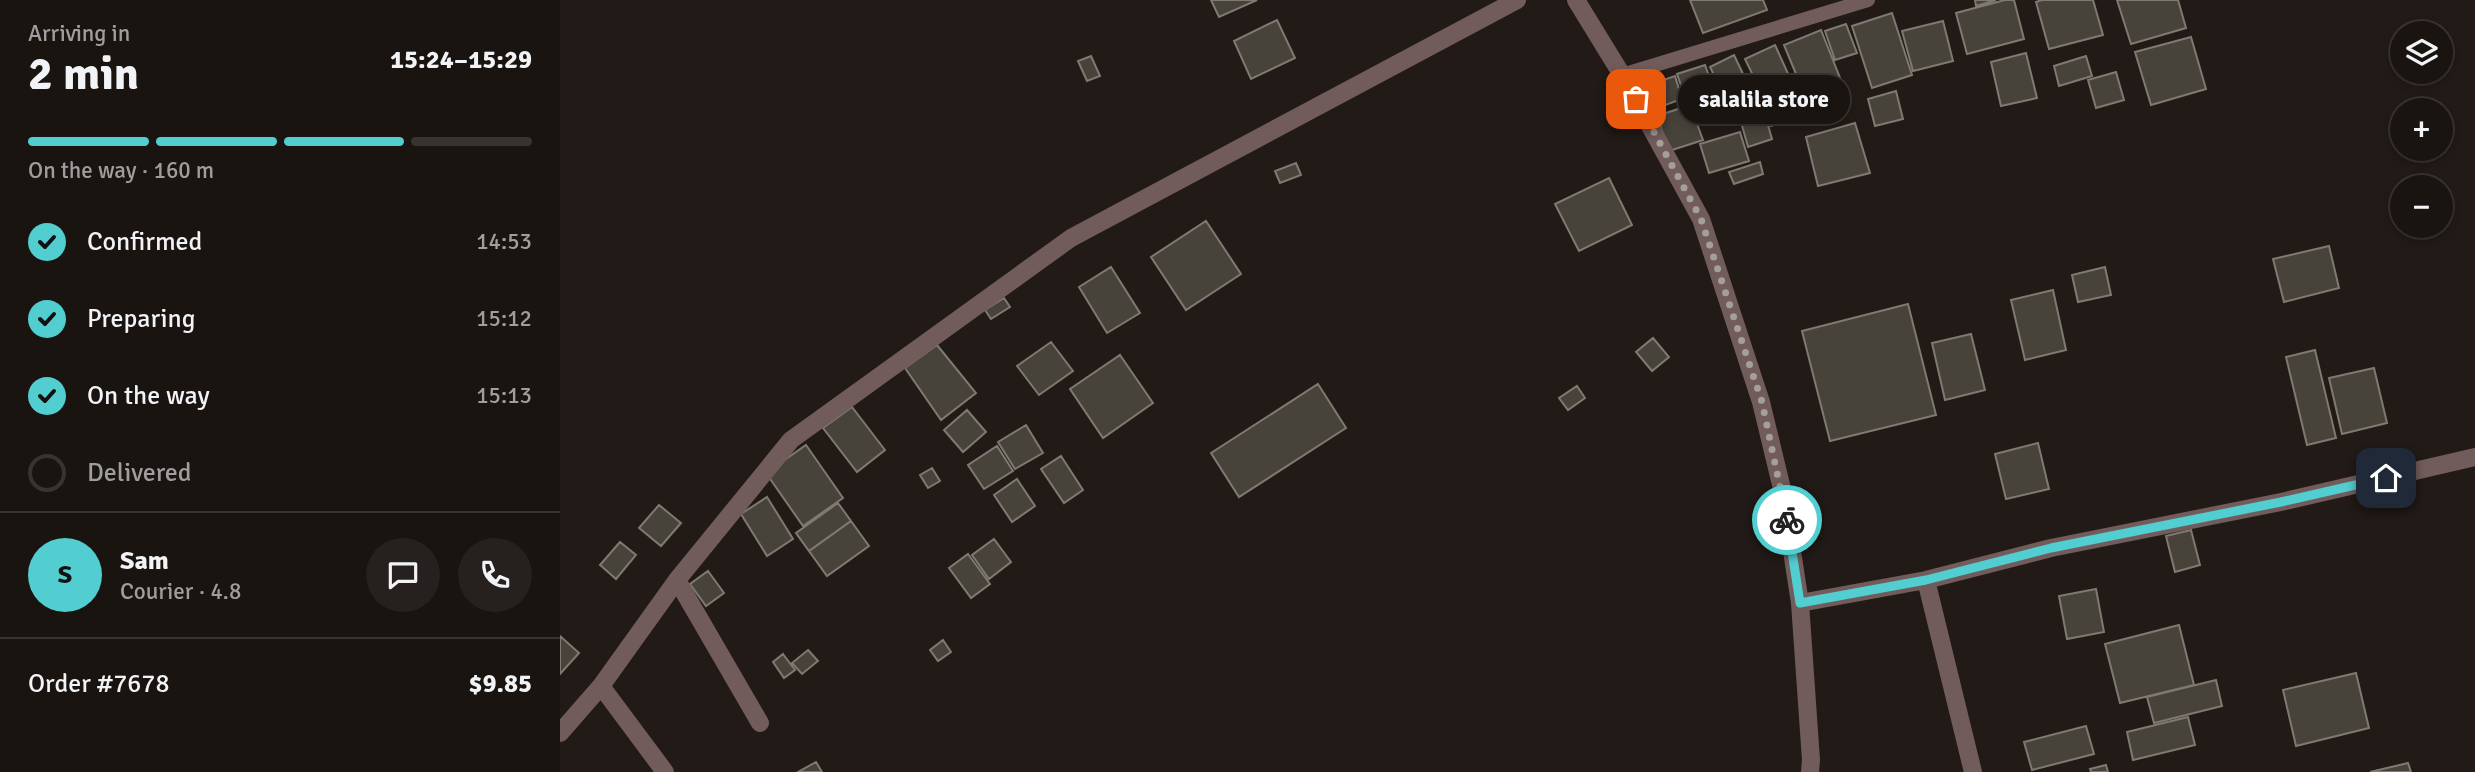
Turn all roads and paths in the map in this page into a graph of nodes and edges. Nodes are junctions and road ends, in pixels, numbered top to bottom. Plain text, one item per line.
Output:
1 (1517, 0) edge
2 (1577, 0) edge
3 (1868, 0) edge
4 (1622, 75) junction
5 (2475, 457) edge
6 (677, 580) junction
7 (1926, 580) junction
8 (1800, 603) junction
9 (601, 686) junction
10 (760, 723) dead end
11 (560, 733) edge
12 (666, 772) edge
13 (1810, 772) edge
14 (1973, 772) edge

1 - 6 street
2 - 4 street
3 - 4 lane
4 - 8 street
5 - 7 street
6 - 9 street
6 - 10 street
7 - 8 street
7 - 14 street
8 - 13 street
9 - 11 street
9 - 12 street

